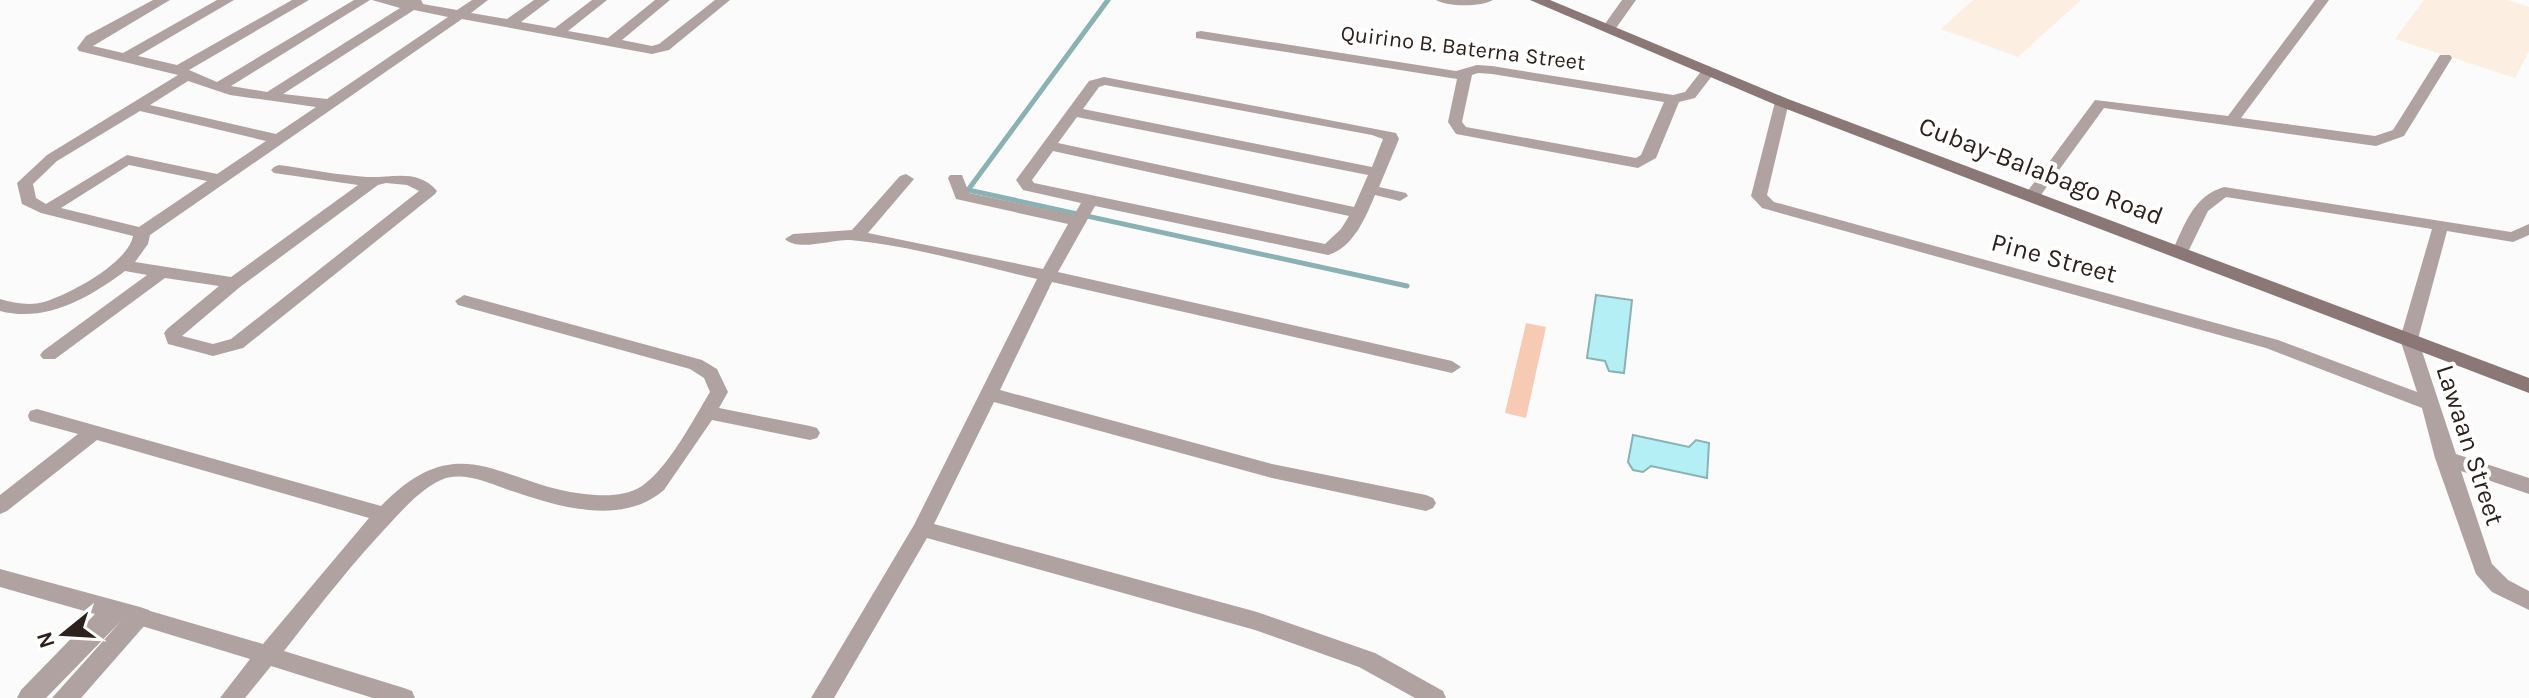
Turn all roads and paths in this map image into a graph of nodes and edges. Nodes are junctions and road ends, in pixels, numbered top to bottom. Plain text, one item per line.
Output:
1 (163, 0) edge
2 (227, 0) edge
3 (302, 0) edge
4 (363, 0) edge
5 (379, 0) edge
6 (481, 0) edge
7 (543, 0) edge
8 (600, 0) edge
9 (663, 0) edge
10 (723, 0) edge
11 (1443, 0) edge
12 (1486, 0) edge
13 (1537, 0) edge
14 (1629, 0) edge
15 (2322, 0) edge
16 (417, 3) edge
17 (460, 14) junction
18 (511, 23) junction
19 (1609, 28) junction
20 (558, 32) junction
21 (1201, 35) dead end
22 (610, 43) junction
23 (126, 57) junction
24 (2445, 58) dead end
25 (1708, 72) junction
26 (183, 73) junction
27 (1465, 74) junction
28 (221, 86) junction
29 (271, 96) junction
30 (1673, 99) junction
31 (1782, 102) junction
32 (330, 104) junction
33 (141, 107) junction
34 (1075, 112) junction
35 (2233, 119) junction
36 (279, 139) junction
37 (1050, 146) junction
38 (279, 170) dead end
39 (1376, 172) junction
40 (956, 178) dead end
41 (219, 179) junction
42 (906, 179) dead end
43 (372, 182) junction
44 (1369, 189) junction
45 (1400, 196) dead end
46 (2032, 196) junction
47 (47, 210) junction
48 (1083, 212) junction
49 (1358, 213) junction
50 (2441, 225) junction
51 (2529, 229) edge
52 (142, 233) junction
53 (856, 236) junction
54 (793, 239) dead end
55 (2180, 252) junction
56 (121, 265) junction
57 (163, 271) junction
58 (1047, 276) junction
59 (234, 283) junction
60 (464, 301) dead end
61 (3, 309) edge
62 (2409, 339) junction
63 (49, 355) dead end
64 (1452, 367) dead end
65 (2529, 386) edge
66 (990, 394) junction
67 (2428, 403) junction
68 (708, 412) junction
69 (37, 416) dead end
70 (95, 431) junction
71 (810, 433) dead end
72 (2445, 458) junction
73 (2529, 486) edge
74 (1426, 503) dead end
75 (0, 506) edge
76 (386, 515) junction
77 (922, 529) junction
78 (0, 578) edge
79 (2529, 601) edge
80 (115, 610) junction
81 (140, 617) junction
82 (267, 655) junction
83 (30, 698) edge
84 (65, 698) edge
85 (231, 698) edge
86 (404, 698) edge
87 (822, 698) edge
88 (1435, 698) edge

1 - 23 street
2 - 23 street
3 - 26 street
4 - 28 street
5 - 16 street
6 - 17 street
7 - 18 street
8 - 20 street
9 - 22 street
10 - 22 street
11 - 12 street
13 - 19 main road, Cubay-Balabago Road
14 - 19 street
15 - 35 street
16 - 17 street
16 - 29 street
17 - 18 street
17 - 32 street
18 - 20 street
19 - 25 main road, Cubay-Balabago Road
20 - 22 street
21 - 27 street, Quirino B. Baterna Street
23 - 26 street
24 - 35 street
25 - 30 street
25 - 31 main road, Cubay-Balabago Road
26 - 28 street
26 - 33 street
27 - 30 street, Quirino B. Baterna Street
27 - 30 street
28 - 29 street
29 - 32 street
31 - 46 main road, Cubay-Balabago Road
31 - 67 street, Pine Street
32 - 36 street
33 - 36 street
33 - 47 street
34 - 37 street
34 - 39 street
34 - 39 street
35 - 46 street
36 - 41 street
37 - 48 street
37 - 49 street
38 - 43 street
39 - 44 street
40 - 48 street
41 - 47 street
41 - 52 street
42 - 53 street
43 - 59 street
43 - 59 street
44 - 45 street
44 - 49 street
46 - 55 main road, Cubay-Balabago Road
47 - 52 street
48 - 49 street
48 - 58 street
50 - 51 street
50 - 55 street
50 - 62 street
52 - 56 street
53 - 54 street
53 - 58 street
55 - 62 main road, Cubay-Balabago Road
56 - 57 street
56 - 61 street
57 - 59 street
57 - 63 street
58 - 64 street
58 - 66 street
60 - 68 street
62 - 65 main road, Cubay-Balabago Road
62 - 67 street, Lawaan Street
66 - 74 street
66 - 77 street
67 - 72 street, Lawaan Street
68 - 71 street
68 - 76 street
69 - 70 street
70 - 75 street
70 - 76 street
72 - 73 street
72 - 79 street, Lawaan Street
76 - 82 street
77 - 87 street
77 - 88 street
78 - 80 street
80 - 81 street
80 - 83 street
81 - 82 street
81 - 84 street
82 - 85 street
82 - 86 street

